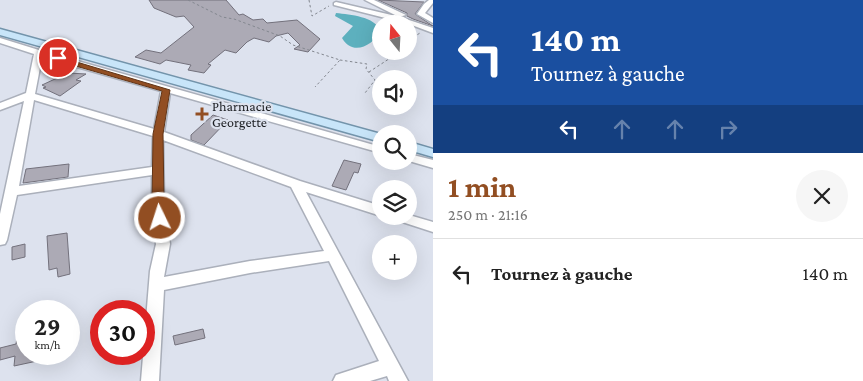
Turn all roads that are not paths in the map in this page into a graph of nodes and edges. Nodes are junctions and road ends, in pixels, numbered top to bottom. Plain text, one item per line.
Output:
1 (368, 0) edge
2 (433, 0) edge
3 (336, 4) road end
4 (386, 15) edge
5 (401, 15) edge
6 (418, 22) edge
7 (431, 24) edge
8 (0, 32) edge
9 (0, 40) edge
10 (40, 53) junction
11 (166, 90) junction
12 (29, 95) junction
13 (0, 107) edge
14 (158, 134) junction
15 (372, 135) edge
16 (372, 147) edge
17 (417, 148) edge
18 (433, 153) edge
19 (417, 159) edge
20 (433, 164) edge
21 (158, 170) junction
22 (296, 184) junction
23 (13, 191) junction
24 (372, 208) edge
25 (417, 222) edge
26 (433, 227) edge
27 (0, 240) edge
28 (332, 255) junction
29 (157, 284) junction
30 (394, 374) edge
31 (150, 381) edge
32 (342, 381) edge

1 - 5 street
2 - 7 street
3 - 4 street
6 - 7 street
8 - 15 main road
9 - 10 street
10 - 11 street
10 - 12 street
11 - 14 street
11 - 16 street
12 - 13 street
12 - 14 street
12 - 23 street
14 - 21 street
14 - 22 street
17 - 18 main road
19 - 20 street
21 - 23 street
21 - 29 street
22 - 24 street
22 - 28 street
23 - 27 street
25 - 26 street
28 - 29 street
28 - 30 street
29 - 31 street
30 - 32 street

